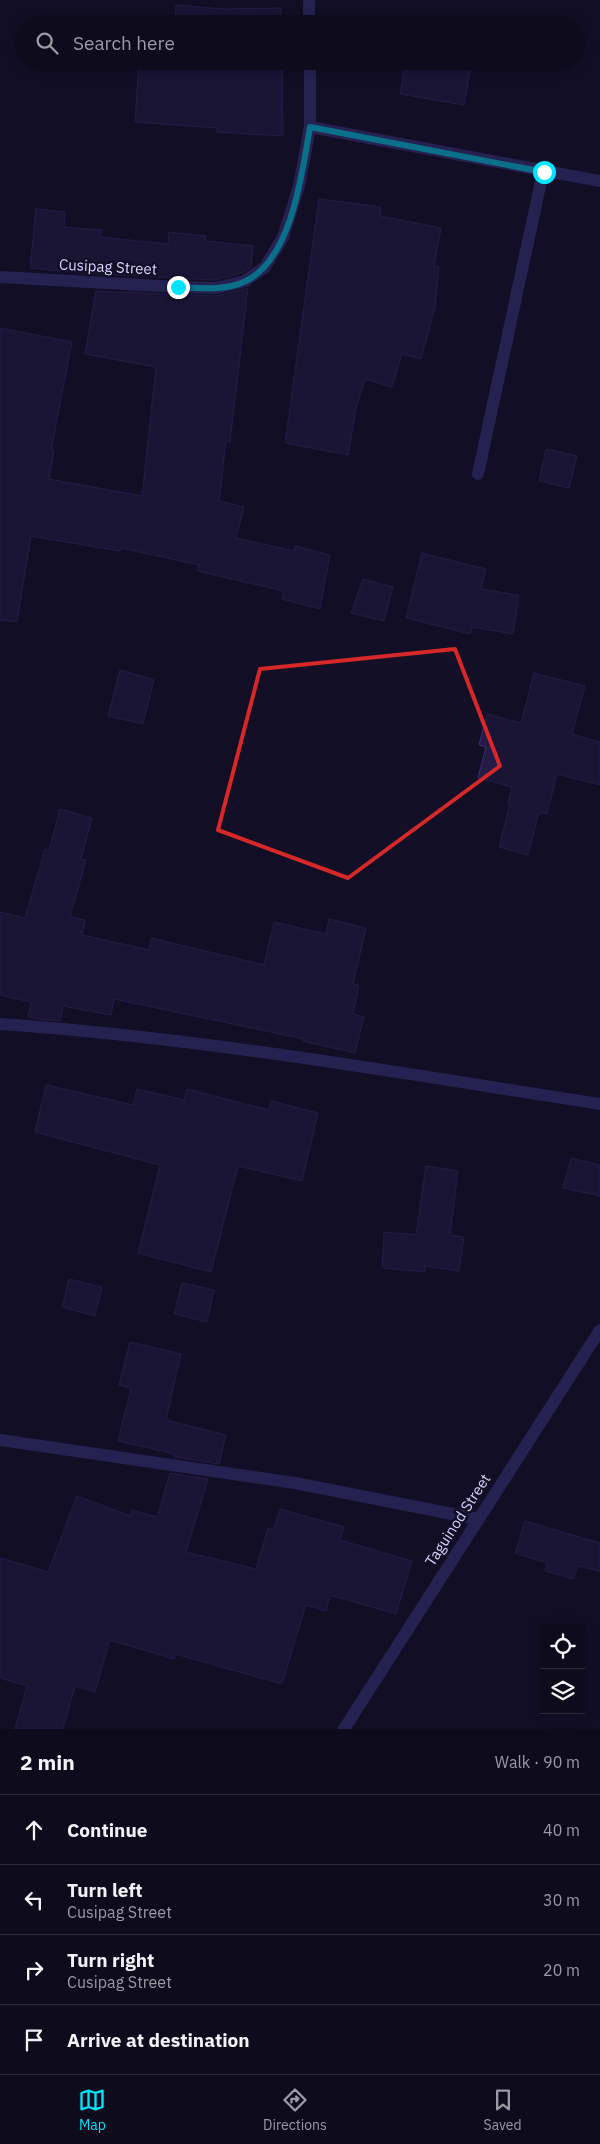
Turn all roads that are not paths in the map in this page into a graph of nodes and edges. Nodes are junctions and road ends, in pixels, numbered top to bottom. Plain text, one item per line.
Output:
1 (309, 0) edge
2 (309, 15) edge
3 (310, 70) edge
4 (310, 127) junction
5 (544, 172) junction
6 (600, 181) edge
7 (0, 278) edge
8 (478, 474) dead end
9 (0, 1024) edge
10 (600, 1104) edge
11 (600, 1330) edge
12 (0, 1440) edge
13 (478, 1519) junction
14 (344, 1729) edge

1 - 2 street
3 - 4 street, Cusipag Street
4 - 5 street
4 - 7 street, Cusipag Street
5 - 6 street
5 - 8 street
9 - 10 street
11 - 13 street, Taguinod Street
12 - 13 street
13 - 14 street, Taguinod Street

